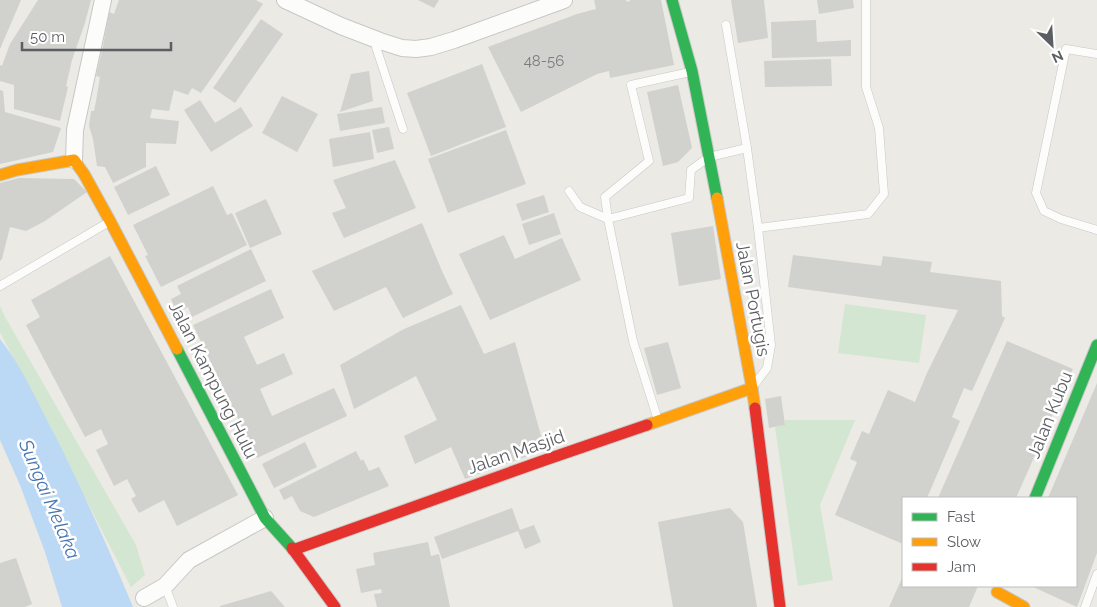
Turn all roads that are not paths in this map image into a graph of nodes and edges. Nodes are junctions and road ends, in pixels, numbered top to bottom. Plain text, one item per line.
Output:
1 (103, 0) edge
2 (285, 0) edge
3 (564, 0) edge
4 (672, 0) edge
5 (866, 0) edge
6 (726, 24) dead end
7 (380, 41) junction
8 (1097, 54) edge
9 (692, 71) junction
10 (403, 129) dead end
11 (747, 148) junction
12 (709, 157) junction
13 (74, 160) junction
14 (0, 175) edge
15 (569, 190) dead end
16 (608, 219) junction
17 (110, 221) junction
18 (758, 228) junction
19 (1097, 230) edge
20 (0, 286) edge
21 (1097, 345) edge
22 (752, 388) junction
23 (659, 422) junction
24 (1035, 497) edge
25 (265, 518) junction
26 (292, 550) junction
27 (1097, 574) edge
28 (165, 586) junction
29 (997, 593) edge
30 (144, 598) dead end
31 (173, 607) edge
32 (335, 607) edge
33 (780, 607) edge
34 (1024, 607) edge
35 (1085, 607) edge

1 - 13 street
2 - 7 street
3 - 7 street
4 - 9 street, Jalan Portugis
5 - 18 lane
6 - 11 lane
7 - 10 lane
8 - 19 lane
9 - 12 street, Jalan Portugis
9 - 16 lane
11 - 12 lane
11 - 18 lane
12 - 16 lane
12 - 22 street, Jalan Portugis
13 - 14 street
13 - 17 street, Jalan Kampung Hulu
15 - 16 lane
16 - 23 lane
17 - 20 lane
17 - 25 street, Jalan Kampung Hulu
18 - 22 lane
21 - 24 street, Jalan Kubu
22 - 23 street, Jalan Masjid
22 - 33 street, Jalan Portugis
23 - 26 street, Jalan Masjid
25 - 26 street, Jalan Kampung Hulu
25 - 28 street
26 - 32 street, Jalan Kampung Hulu
27 - 35 lane
28 - 30 street
28 - 31 lane
29 - 34 street

